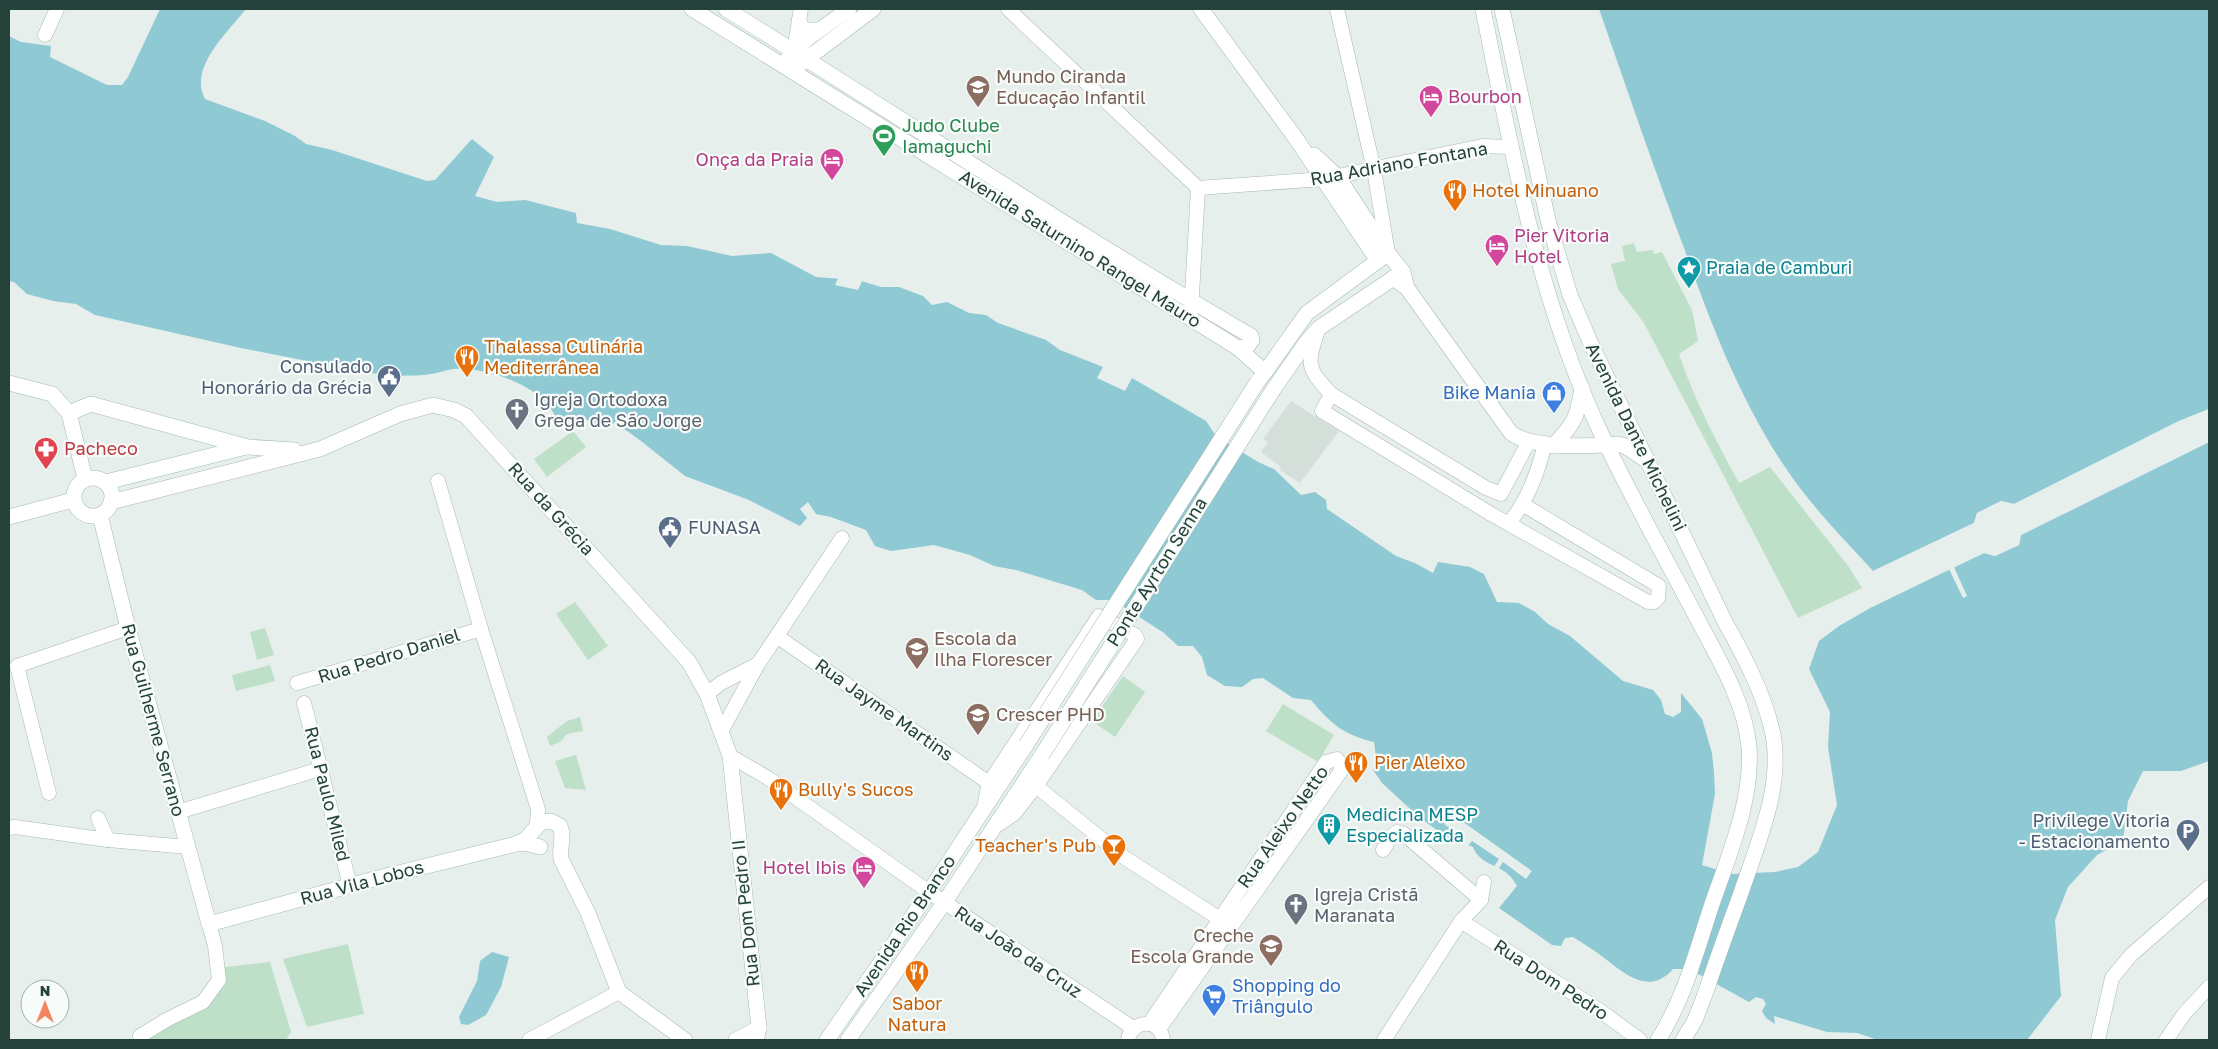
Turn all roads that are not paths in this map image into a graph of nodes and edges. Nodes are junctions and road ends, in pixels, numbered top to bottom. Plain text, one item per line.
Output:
1 (57, 9) edge
2 (692, 9) edge
3 (726, 9) edge
4 (849, 9) edge
5 (872, 9) edge
6 (1008, 9) edge
7 (1201, 9) edge
8 (1337, 9) edge
9 (1483, 9) edge
10 (1502, 9) edge
11 (800, 15) edge
12 (819, 30) junction
13 (45, 35) dead end
14 (800, 55) junction
15 (788, 67) junction
16 (1511, 147) junction
17 (1374, 170) junction
18 (1331, 178) junction
19 (1198, 188) junction
20 (1002, 192) junction
21 (1383, 257) junction
22 (1398, 275) junction
23 (1192, 301) junction
24 (1191, 319) junction
25 (1319, 328) junction
26 (1591, 344) junction
27 (1238, 348) junction
28 (1569, 354) junction
29 (1261, 377) junction
30 (9, 383) edge
31 (1582, 387) junction
32 (1331, 394) junction
33 (69, 413) junction
34 (1529, 441) junction
35 (1549, 444) junction
36 (1607, 445) junction
37 (248, 446) junction
38 (320, 448) junction
39 (1650, 462) junction
40 (85, 479) junction
41 (438, 481) dead end
42 (106, 482) junction
43 (1500, 494) junction
44 (74, 500) junction
45 (112, 502) junction
46 (1522, 504) junction
47 (1491, 514) junction
48 (100, 515) junction
49 (9, 517) edge
50 (1509, 523) junction
51 (842, 538) dead end
52 (128, 628) junction
53 (482, 629) junction
54 (778, 637) junction
55 (758, 664) junction
56 (297, 683) dead end
57 (707, 694) junction
58 (304, 703) dead end
59 (722, 733) junction
60 (1026, 745) joint
61 (1042, 755) joint
62 (736, 759) junction
63 (320, 769) junction
64 (989, 784) junction
65 (1036, 786) junction
66 (49, 794) dead end
67 (983, 810) junction
68 (178, 812) junction
69 (98, 818) dead end
70 (541, 825) junction
71 (9, 828) edge
72 (994, 828) junction
73 (108, 840) junction
74 (562, 841) junction
75 (516, 844) junction
76 (188, 847) junction
77 (542, 848) junction
78 (1383, 850) dead end
79 (561, 859) junction
80 (1484, 882) dead end
81 (350, 886) junction
82 (2209, 887) edge
83 (929, 892) junction
84 (1481, 900) junction
85 (944, 903) junction
86 (1220, 919) junction
87 (1461, 921) junction
88 (208, 924) junction
89 (2209, 987) edge
90 (619, 992) junction
91 (1157, 1031) edge
92 (758, 1034) edge
93 (1130, 1034) edge
94 (140, 1036) dead end
95 (529, 1040) edge
96 (686, 1040) edge
97 (736, 1040) edge
98 (827, 1040) edge
99 (848, 1040) edge
100 (1384, 1040) edge
101 (1640, 1040) edge
102 (1658, 1040) edge
103 (1683, 1040) edge
104 (2098, 1040) edge
105 (2166, 1040) edge

1 - 13 street
2 - 15 street, Avenida Saturnino Rangel Mauro
3 - 14 street, Avenida Saturnino Rangel Mauro
4 - 12 street
5 - 14 street
6 - 19 street
7 - 18 street
8 - 17 street
9 - 16 street, Avenida Dante Michelini
10 - 26 street, Avenida Dante Michelini
11 - 12 street
11 - 14 street
12 - 14 street
14 - 15 street
14 - 20 street, Avenida Saturnino Rangel Mauro
15 - 20 street, Avenida Saturnino Rangel Mauro
16 - 17 street, Rua Adriano Fontana
16 - 28 street, Avenida Dante Michelini
17 - 18 street, Rua Adriano Fontana
17 - 21 street
18 - 19 street, Rua Adriano Fontana
18 - 21 street
19 - 23 street
20 - 23 street, Avenida Saturnino Rangel Mauro
20 - 24 street, Avenida Saturnino Rangel Mauro
21 - 22 street
21 - 29 street, Ponte Ayrton Senna
22 - 25 street, Ponte Ayrton Senna
22 - 34 street
23 - 24 street
23 - 27 street, Avenida Saturnino Rangel Mauro
24 - 27 street, Avenida Saturnino Rangel Mauro
25 - 32 street
25 - 61 street, Ponte Ayrton Senna, bridge
26 - 28 street
26 - 39 street, Avenida Dante Michelini
27 - 29 street, Avenida Saturnino Rangel Mauro
28 - 31 street, Avenida Dante Michelini
29 - 60 street, Ponte Ayrton Senna, bridge
30 - 33 street
31 - 35 street
31 - 36 street, Avenida Dante Michelini
32 - 43 street
32 - 47 street
33 - 37 street
33 - 40 street
34 - 35 street
34 - 43 street
35 - 36 street
35 - 46 street
36 - 39 street
36 - 102 street, Avenida Dante Michelini
37 - 38 street
37 - 42 street
38 - 45 street
38 - 57 street, Rua da Grécia
39 - 103 street, Avenida Dante Michelini
40 - 42 street
40 - 44 street
41 - 53 street
42 - 45 street
43 - 47 street
44 - 48 street
44 - 49 street
45 - 48 street
46 - 50 street
46 - 50 street
47 - 50 street
48 - 52 street, Rua Guilherme Serrano
51 - 54 street
52 - 66 street
52 - 68 street, Rua Guilherme Serrano
53 - 56 street, Rua Pedro Daniel
53 - 70 street
54 - 55 street
54 - 64 street, Rua Jayme Martins
55 - 57 street
55 - 59 street
57 - 59 street, Rua da Grécia
58 - 63 street, Rua Paulo Miled
59 - 62 street, Rua Dom Pedro II
60 - 67 street, Avenida Rio Branco
61 - 72 street, Avenida Rio Branco
62 - 83 street, Rua João da Cruz
62 - 92 street, Rua Dom Pedro II
63 - 68 street
63 - 81 street, Rua Paulo Miled
64 - 65 street, Avenida Rio Branco
64 - 67 street, Avenida Rio Branco
65 - 72 street, Avenida Rio Branco
65 - 86 street
67 - 83 street, Avenida Rio Branco
68 - 76 street, Rua Guilherme Serrano
69 - 73 street
70 - 74 street
70 - 75 street, Rua Vila Lobos
70 - 77 street
71 - 73 street
72 - 85 street, Avenida Rio Branco
73 - 76 street
74 - 77 street
74 - 79 street
75 - 77 street, Rua Vila Lobos
75 - 81 street, Rua Vila Lobos
76 - 88 street, Rua Guilherme Serrano
77 - 79 street
78 - 84 street
79 - 90 street
80 - 84 street
81 - 88 street, Rua Vila Lobos
82 - 104 street
83 - 85 street, Rua João da Cruz
83 - 98 street, Avenida Rio Branco
84 - 87 street
85 - 93 street, Rua João da Cruz
85 - 99 street, Avenida Rio Branco
86 - 91 street, Rua Aleixo Netto
86 - 91 street, Rua Aleixo Netto
87 - 100 street
87 - 101 street, Rua Dom Pedro
88 - 94 street
89 - 105 street
90 - 95 street
90 - 96 street
91 - 93 street
92 - 97 street, Rua Dom Pedro II

